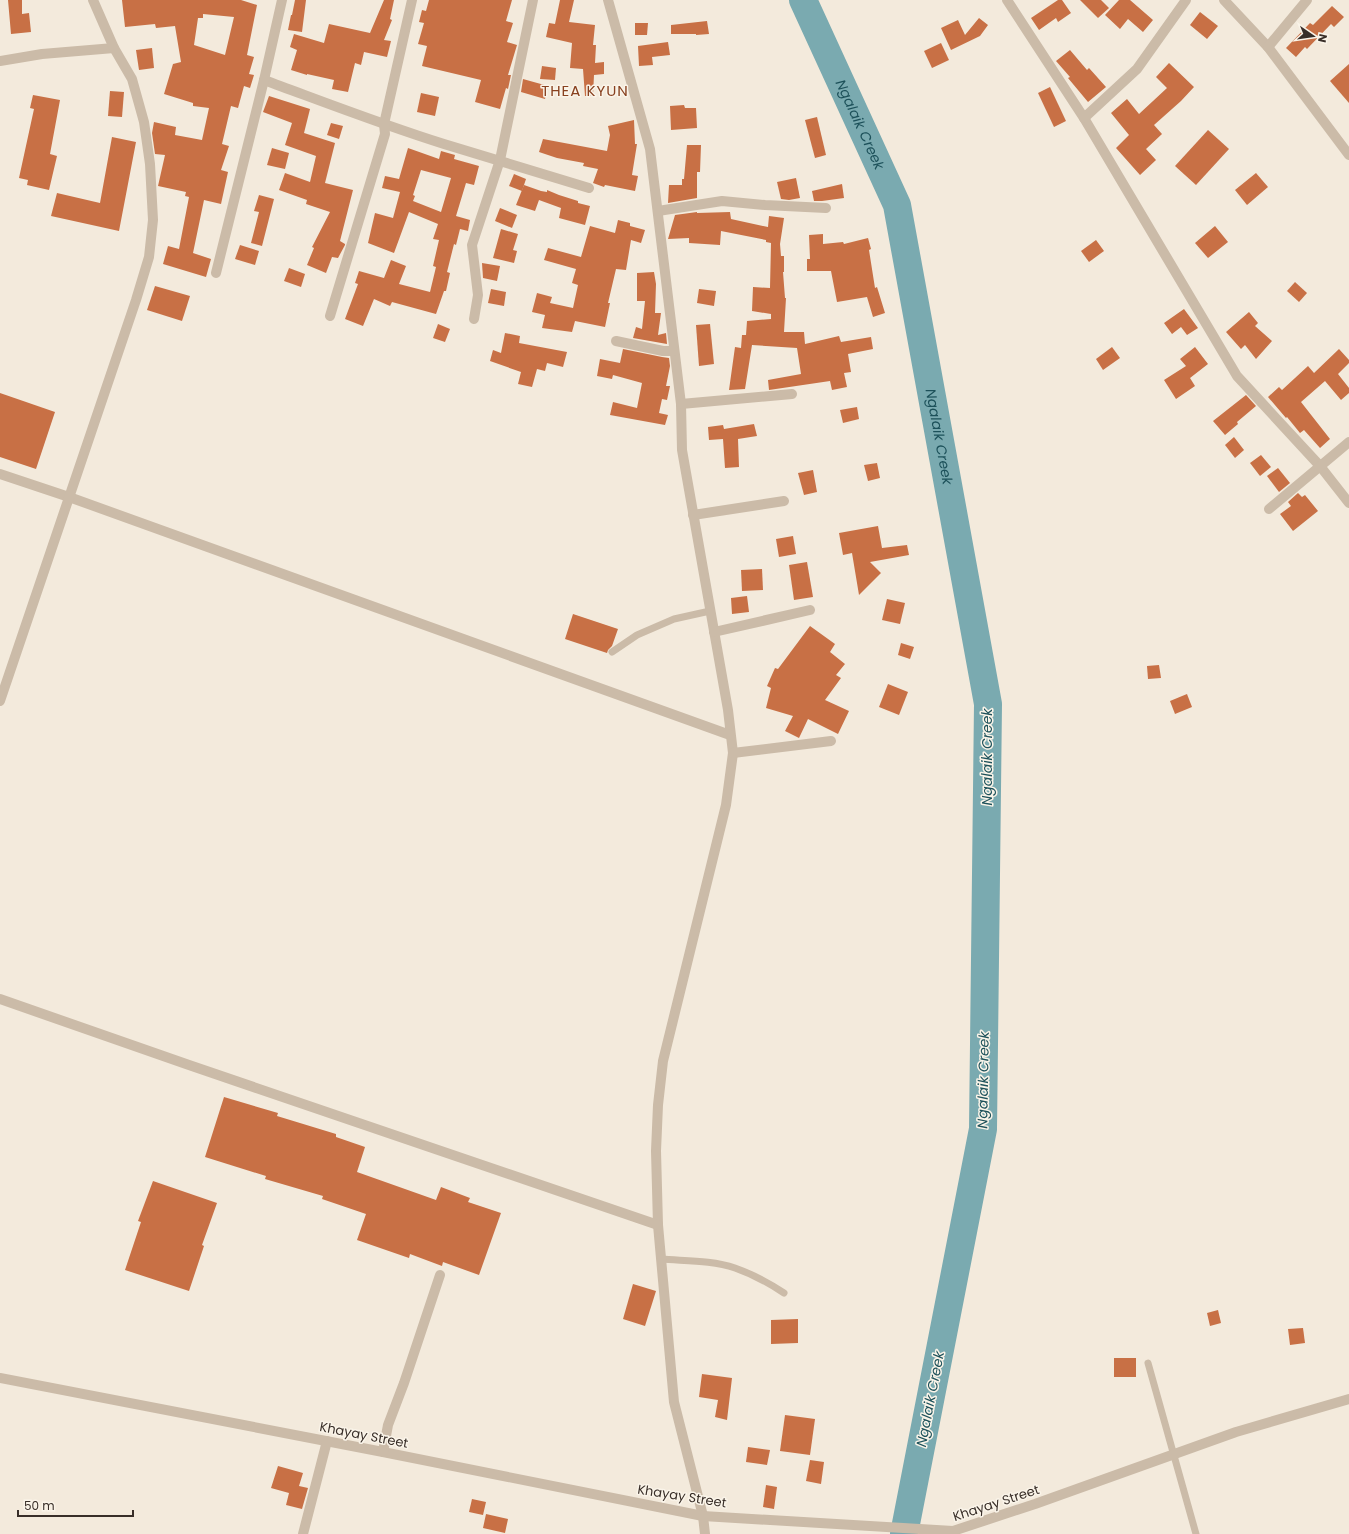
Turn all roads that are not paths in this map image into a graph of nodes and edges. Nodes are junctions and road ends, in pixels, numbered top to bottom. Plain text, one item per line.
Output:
1 (93, 0) edge
2 (282, 0) edge
3 (412, 0) edge
4 (533, 0) edge
5 (608, 0) edge
6 (1007, 0) edge
7 (1186, 0) edge
8 (1224, 0) edge
9 (1307, 0) edge
10 (1268, 46) junction
11 (114, 48) junction
12 (0, 61) edge
13 (264, 80) junction
14 (1084, 118) junction
15 (384, 124) junction
16 (1349, 155) edge
17 (500, 160) junction
18 (589, 188) dead end
19 (826, 208) dead end
20 (658, 211) junction
21 (216, 273) dead end
22 (330, 316) dead end
23 (474, 319) dead end
24 (616, 341) dead end
25 (674, 351) junction
26 (792, 394) dead end
27 (681, 404) junction
28 (1349, 442) edge
29 (1320, 466) junction
30 (0, 474) edge
31 (69, 497) junction
32 (784, 501) dead end
33 (1349, 503) edge
34 (1269, 509) dead end
35 (693, 515) junction
36 (810, 610) dead end
37 (710, 611) junction
38 (714, 632) junction
39 (612, 652) dead end
40 (0, 701) edge
41 (730, 735) junction
42 (831, 740) dead end
43 (733, 753) junction
44 (0, 999) edge
45 (658, 1225) junction
46 (661, 1259) junction
47 (440, 1275) dead end
48 (784, 1293) dead end
49 (1148, 1363) dead end
50 (0, 1378) edge
51 (1349, 1399) edge
52 (327, 1441) junction
53 (383, 1452) junction
54 (1174, 1454) junction
55 (703, 1516) junction
56 (303, 1534) edge
57 (705, 1534) edge
58 (1196, 1534) edge

1 - 11 street
2 - 13 street
3 - 15 street
4 - 17 street
5 - 20 street
6 - 14 street
7 - 14 street
8 - 10 street
9 - 10 street
10 - 16 street
11 - 12 street
11 - 31 street
13 - 15 street
13 - 21 street
14 - 29 street
15 - 17 street
15 - 22 street
17 - 18 street
17 - 23 street
19 - 20 street
20 - 25 street
24 - 25 street
25 - 27 street
26 - 27 street
27 - 35 street
28 - 29 street
29 - 33 street
29 - 34 street
30 - 31 street
31 - 40 street
31 - 41 street
32 - 35 street
35 - 37 street
36 - 38 street
37 - 38 street
37 - 39 lane
38 - 41 street
41 - 43 street
42 - 43 street
43 - 45 street
44 - 45 street
45 - 46 street
46 - 48 lane
46 - 55 street
47 - 53 street
49 - 54 lane
50 - 52 street, Khayay Street
51 - 54 street, Khayay Street
52 - 53 street, Khayay Street
52 - 56 street
53 - 55 street, Khayay Street
54 - 55 street, Khayay Street
54 - 58 lane
55 - 57 street

